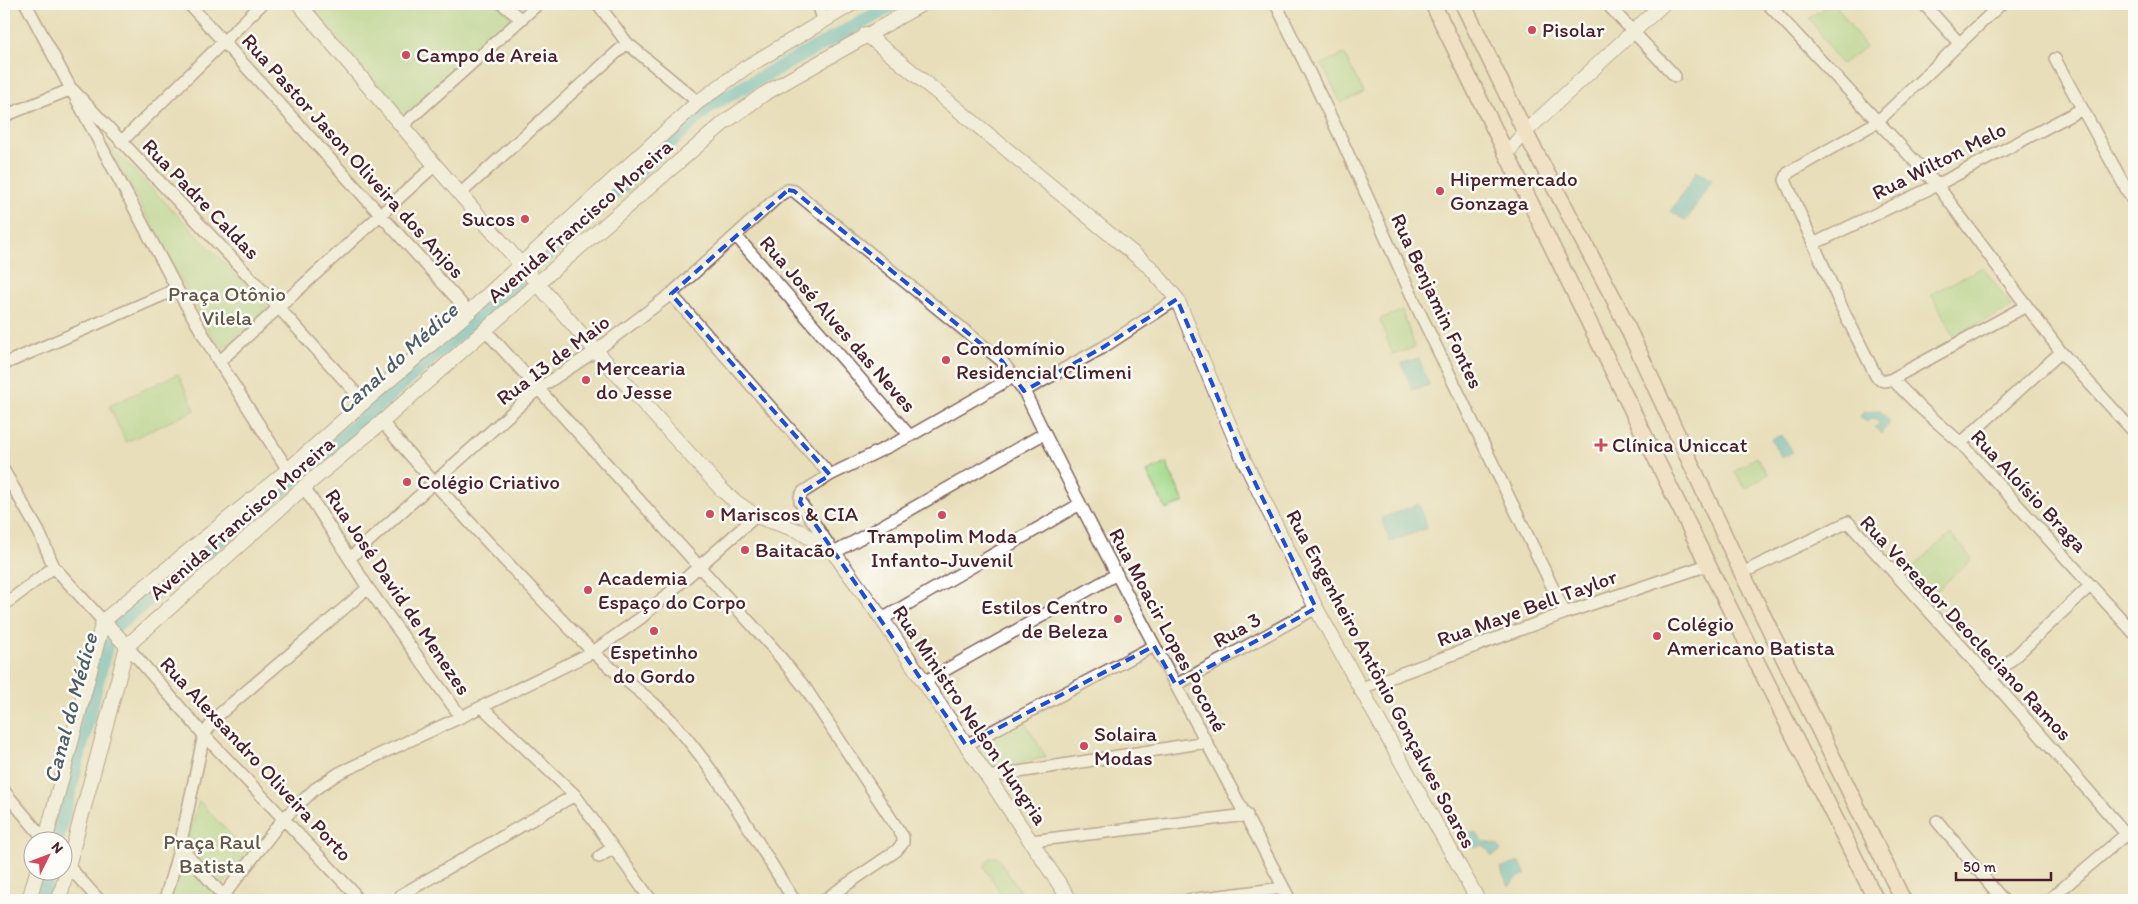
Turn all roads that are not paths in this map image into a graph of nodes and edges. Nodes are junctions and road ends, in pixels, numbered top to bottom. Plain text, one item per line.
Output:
1 (26, 4) edge
2 (189, 4) edge
3 (262, 4) edge
4 (299, 4) edge
5 (502, 4) edge
6 (538, 4) edge
7 (598, 4) edge
8 (818, 4) edge
9 (852, 4) edge
10 (922, 4) edge
11 (1276, 4) edge
12 (1433, 4) edge
13 (1463, 4) edge
14 (1607, 4) edge
15 (1663, 4) edge
16 (1768, 4) edge
17 (1924, 4) edge
18 (2001, 4) edge
19 (521, 19) junction
20 (823, 20) junction
21 (1633, 31) junction
22 (866, 34) junction
23 (224, 41) junction
24 (627, 43) junction
25 (1959, 43) junction
26 (2055, 59) dead end
27 (1674, 76) dead end
28 (72, 89) junction
29 (698, 102) junction
30 (2082, 109) junction
31 (4, 116) edge
32 (1877, 122) junction
33 (402, 126) junction
34 (1525, 132) junction
35 (120, 142) junction
36 (1506, 154) junction
37 (435, 165) junction
38 (1937, 185) junction
39 (460, 194) junction
40 (780, 195) joint
41 (2134, 203) edge
42 (380, 214) junction
43 (736, 236) junction
44 (1813, 244) junction
45 (522, 264) junction
46 (537, 282) junction
47 (177, 290) junction
48 (671, 294) junction
49 (1177, 299) junction
50 (2026, 306) junction
51 (278, 308) junction
52 (469, 312) junction
53 (486, 331) junction
54 (597, 350) junction
55 (2061, 352) junction
56 (219, 362) junction
57 (4, 364) edge
58 (1015, 376) junction
59 (1889, 380) junction
60 (538, 389) junction
61 (1024, 391) junction
62 (364, 402) junction
63 (382, 422) junction
64 (2134, 432) edge
65 (1045, 433) junction
66 (910, 436) junction
67 (1961, 443) junction
68 (288, 470) junction
69 (4, 471) edge
70 (830, 475) junction
71 (434, 484) junction
72 (304, 487) junction
73 (1080, 504) junction
74 (756, 516) junction
75 (834, 553) junction
76 (350, 558) junction
77 (1708, 565) junction
78 (54, 567) junction
79 (698, 567) junction
80 (1742, 572) junction
81 (1117, 574) junction
82 (2091, 586) junction
83 (368, 588) junction
84 (4, 605) edge
85 (1316, 608) junction
86 (1565, 613) junction
87 (882, 619) junction
88 (104, 622) junction
89 (2134, 633) edge
90 (126, 645) junction
91 (1154, 646) junction
92 (593, 652) junction
93 (1992, 680) junction
94 (924, 682) junction
95 (1176, 685) junction
96 (1359, 689) junction
97 (482, 707) junction
98 (461, 717) junction
99 (204, 735) junction
100 (1206, 742) junction
101 (966, 745) junction
102 (988, 777) junction
103 (4, 791) edge
104 (575, 795) junction
105 (1247, 815) junction
106 (283, 819) junction
107 (1936, 821) dead end
108 (38, 832) edge
109 (47, 832) edge
110 (2126, 834) junction
111 (1031, 841) junction
112 (2134, 843) edge
113 (180, 846) junction
114 (613, 848) junction
115 (72, 855) edge
116 (599, 856) dead end
117 (72, 870) edge
118 (34, 882) edge
119 (64, 882) edge
120 (1283, 888) junction
121 (401, 894) dead end
122 (222, 898) edge
123 (356, 899) edge
124 (29, 900) edge
125 (59, 900) edge
126 (99, 900) edge
127 (165, 900) edge
128 (651, 900) edge
129 (794, 900) edge
130 (824, 900) edge
131 (1070, 900) edge
132 (1189, 900) edge
133 (1290, 900) edge
134 (1478, 900) edge
135 (1876, 900) edge
136 (1903, 900) edge
137 (2003, 900) edge
138 (2049, 900) edge

1 - 28 street
2 - 23 street, Rua Pastor Jason Oliveira dos Anjos
3 - 23 street
4 - 33 street, Rua Ministro Nelson Hungria
5 - 19 street
6 - 19 street
7 - 24 street
8 - 20 street
9 - 20 street, Avenida Francisco Moreira
10 - 22 street, Avenida Francisco Moreira
11 - 86 street, Rua Benjamin Fontes
12 - 36 main road
13 - 34 main road
14 - 21 street
15 - 21 street
16 - 32 street
17 - 25 street
18 - 25 street
19 - 33 street
20 - 29 street, Avenida Francisco Moreira
21 - 27 street
21 - 34 street
22 - 46 street, Avenida Francisco Moreira
22 - 49 street, Rua Engenheiro Antônio Gonçalves Soares
23 - 35 street
23 - 42 street, Rua Pastor Jason Oliveira dos Anjos
24 - 29 street
24 - 39 street
25 - 32 street
26 - 30 street
28 - 31 street
28 - 35 street, Rua Padre Caldas
28 - 47 street
29 - 45 street, Avenida Francisco Moreira
30 - 38 street, Rua Wilton Melo
30 - 41 street
32 - 38 street
32 - 44 street, Rua Aloísio Braga
33 - 37 street, Rua Ministro Nelson Hungria
34 - 36 street
34 - 80 main road
35 - 51 street, Rua Padre Caldas
36 - 77 main road
37 - 39 street, Rua Ministro Nelson Hungria
37 - 42 street
38 - 44 street, Rua Wilton Melo
38 - 50 street
39 - 45 street, Rua Ministro Nelson Hungria
40 - 43 street, Rua 13 de Maio
40 - 58 street, Rua Moacir Lopes Poconé
42 - 51 street
42 - 52 street, Rua Pastor Jason Oliveira dos Anjos
43 - 48 street, Rua 13 de Maio
43 - 66 street, Rua José Alves das Neves
44 - 59 street, Rua Aloísio Braga
45 - 46 street, Rua Ministro Nelson Hungria
45 - 52 street, Avenida Francisco Moreira
46 - 53 street, Avenida Francisco Moreira
46 - 54 street, Rua Ministro Nelson Hungria
47 - 56 street
47 - 57 street
48 - 54 street, Rua 13 de Maio
48 - 70 street
49 - 61 street
49 - 85 street, Rua Engenheiro Antônio Gonçalves Soares
50 - 55 street
50 - 59 street
51 - 56 street
51 - 62 street, Rua Padre Caldas
52 - 62 street, Avenida Francisco Moreira
53 - 60 street
53 - 63 street, Avenida Francisco Moreira
54 - 60 street, Rua 13 de Maio
54 - 74 street, Rua Ministro Nelson Hungria
55 - 64 street
55 - 67 street
56 - 68 street
58 - 61 street, Rua Moacir Lopes Poconé
58 - 66 street
59 - 67 street, Rua Aloísio Braga
60 - 71 street, Rua 13 de Maio
60 - 79 street
61 - 65 street, Rua Moacir Lopes Poconé
62 - 68 street, Avenida Francisco Moreira
63 - 71 street
63 - 72 street, Avenida Francisco Moreira
65 - 73 street, Rua Moacir Lopes Poconé
65 - 75 street
66 - 70 street
67 - 82 street, Rua Aloísio Braga
68 - 88 street, Avenida Francisco Moreira
69 - 78 street
70 - 75 street, Rua Ministro Nelson Hungria
71 - 76 street, Rua 13 de Maio
71 - 92 street
72 - 76 street, Rua José David de Menezes
72 - 90 street, Avenida Francisco Moreira
73 - 81 street, Rua Moacir Lopes Poconé
73 - 87 street
74 - 75 street, Rua Ministro Nelson Hungria
74 - 79 street
75 - 87 street, Rua Ministro Nelson Hungria
76 - 83 street, Rua José David de Menezes
77 - 86 street, Rua Maye Bell Taylor
77 - 135 main road
78 - 84 street
78 - 88 street
79 - 92 street
79 - 130 street
80 - 93 street, Rua Vereador Deocleciano Ramos
80 - 136 main road
81 - 91 street, Rua Moacir Lopes Poconé
81 - 94 street
82 - 89 street, Rua Aloísio Braga
82 - 93 street
83 - 98 street, Rua José David de Menezes
83 - 99 street
85 - 95 street, Rua 3
85 - 96 street, Rua Engenheiro Antônio Gonçalves Soares
86 - 96 street, Rua Maye Bell Taylor
87 - 94 street, Rua Ministro Nelson Hungria
88 - 90 street
88 - 109 street
90 - 99 street, Rua Alexsandro Oliveira Porto
90 - 115 street
91 - 95 street, Rua Moacir Lopes Poconé
91 - 101 street
92 - 97 street
92 - 129 street
93 - 110 street, Rua Vereador Deocleciano Ramos
94 - 101 street, Rua Ministro Nelson Hungria
95 - 100 street, Rua Moacir Lopes Poconé
96 - 134 street, Rua Engenheiro Antônio Gonçalves Soares
97 - 98 street
97 - 104 street
98 - 106 street
99 - 106 street, Rua Alexsandro Oliveira Porto
99 - 113 street
100 - 102 street
100 - 105 street, Rua Moacir Lopes Poconé
101 - 102 street, Rua Ministro Nelson Hungria
102 - 111 street, Rua Ministro Nelson Hungria
103 - 108 street
104 - 114 street
104 - 121 street
105 - 111 street
105 - 120 street, Rua Moacir Lopes Poconé
106 - 122 street
106 - 123 street, Rua Alexsandro Oliveira Porto
107 - 137 street
110 - 112 street, Rua Vereador Deocleciano Ramos
110 - 138 street
111 - 131 street, Rua Ministro Nelson Hungria
113 - 122 street
113 - 127 street
114 - 116 street
114 - 128 street
117 - 126 street
118 - 124 street
119 - 125 street
120 - 132 street
120 - 133 street, Rua Moacir Lopes Poconé

